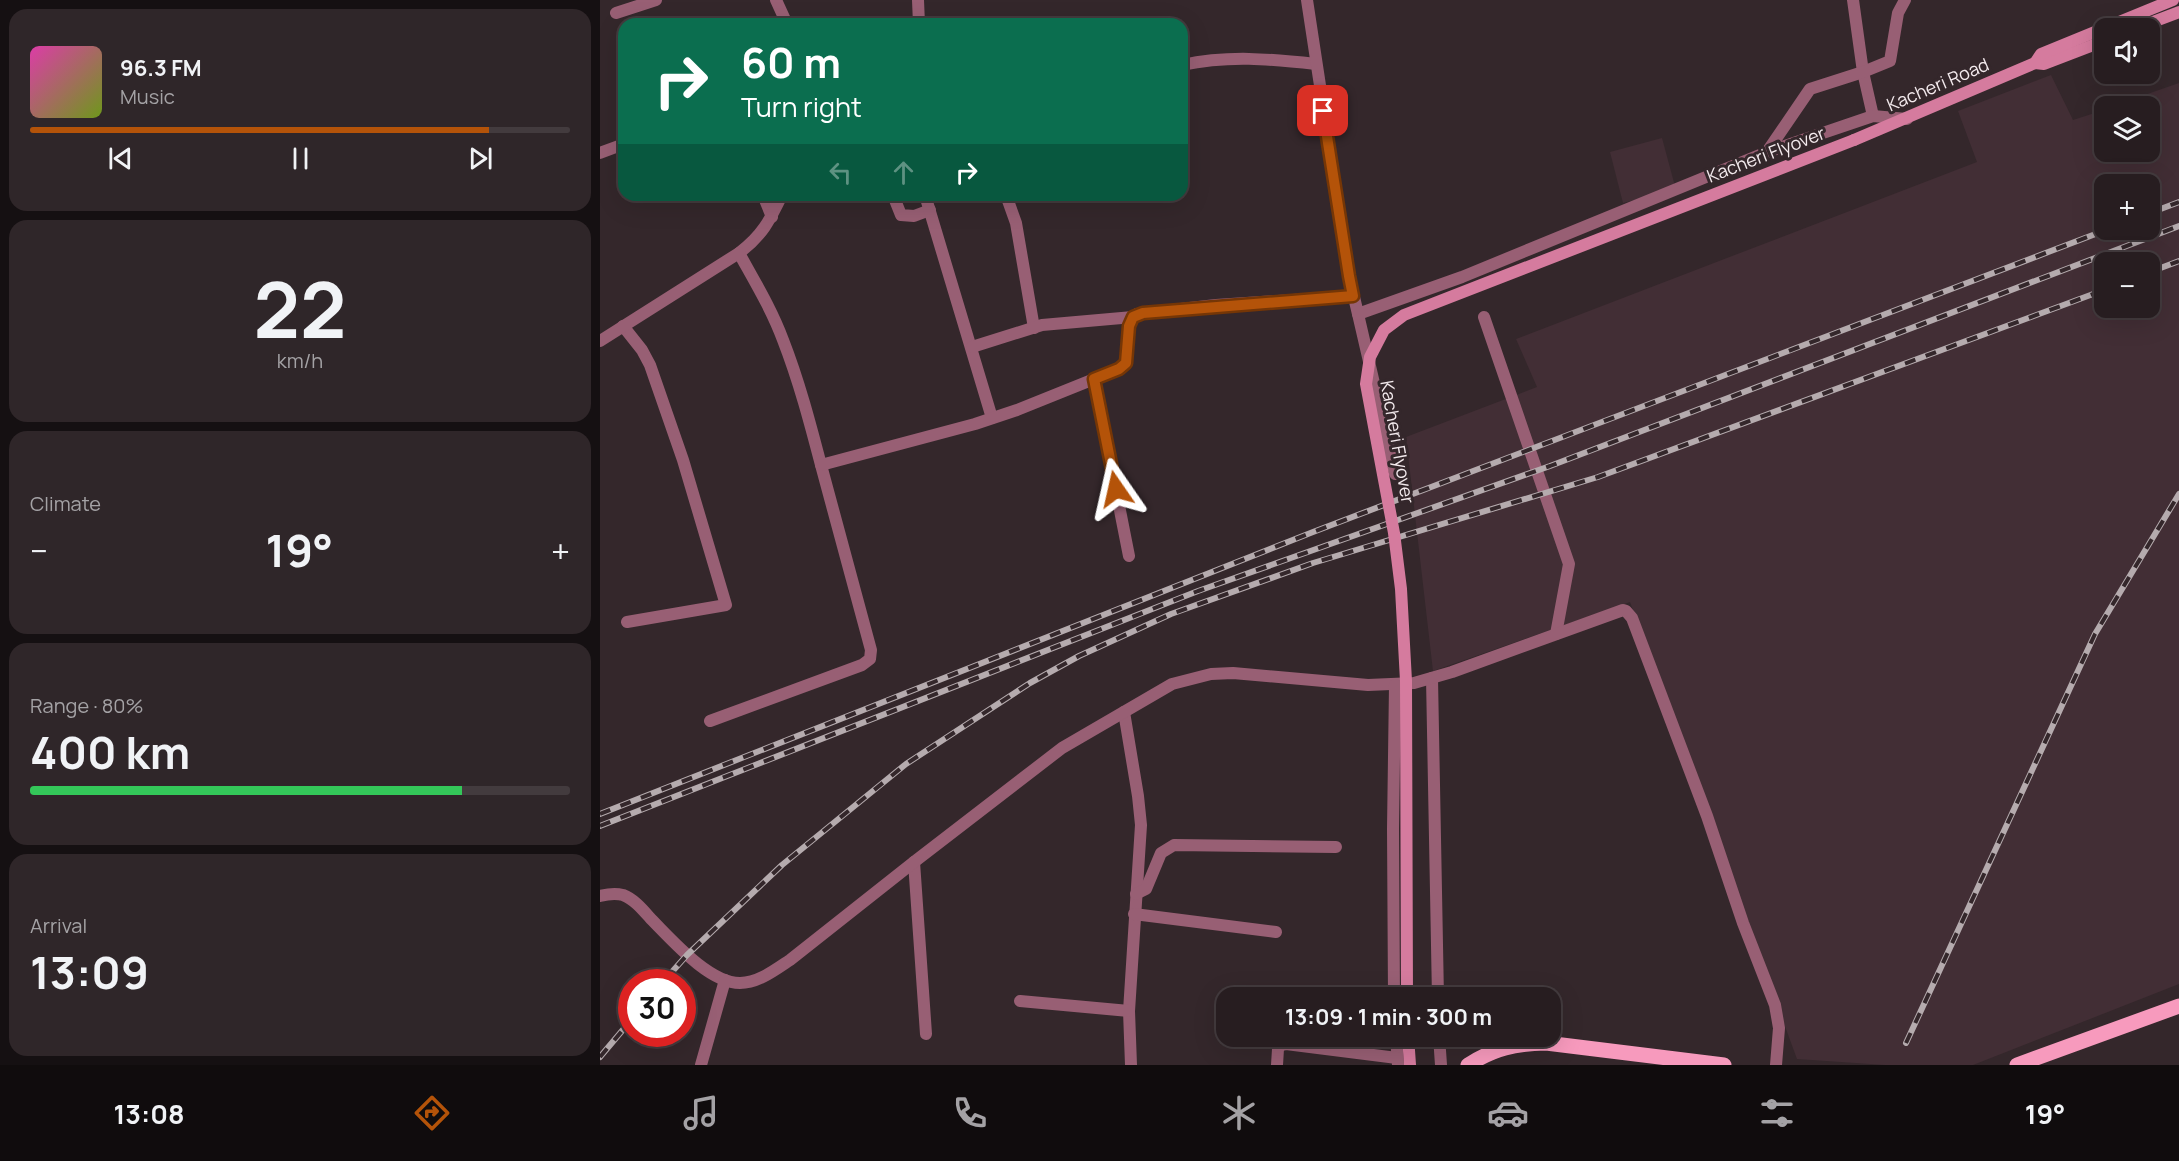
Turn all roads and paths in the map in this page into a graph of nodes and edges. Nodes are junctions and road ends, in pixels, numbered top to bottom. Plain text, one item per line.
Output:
1 (656, 0) edge
2 (776, 0) edge
3 (918, 0) edge
4 (1307, 0) edge
5 (1853, 0) edge
6 (1905, 0) edge
7 (2173, 0) edge
8 (2179, 12) edge
9 (616, 13) dead end
10 (784, 18) edge
11 (919, 18) edge
12 (2160, 19) edge
13 (2094, 45) edge
14 (2035, 63) junction
15 (1188, 64) edge
16 (1316, 64) junction
17 (1863, 72) junction
18 (1873, 116) junction
19 (1907, 118) junction
20 (1854, 140) joint
21 (618, 146) edge
22 (600, 153) edge
23 (1767, 153) junction
24 (765, 201) edge
25 (779, 201) edge
26 (895, 201) edge
27 (927, 201) edge
28 (1008, 201) edge
29 (930, 210) junction
30 (772, 217) junction
31 (739, 253) junction
32 (1353, 296) junction
33 (1358, 314) junction
34 (1133, 317) junction
35 (1484, 317) dead end
36 (623, 326) junction
37 (1034, 328) junction
38 (600, 341) edge
39 (972, 347) junction
40 (1094, 379) junction
41 (992, 418) junction
42 (821, 465) junction
43 (1395, 474) dead end
44 (1129, 555) dead end
45 (627, 622) dead end
46 (1556, 634) junction
47 (1432, 678) junction
48 (1395, 685) junction
49 (1124, 712) junction
50 (710, 721) dead end
51 (1336, 847) dead end
52 (914, 862) junction
53 (1136, 894) junction
54 (600, 896) edge
55 (1134, 915) junction
56 (1276, 932) dead end
57 (725, 980) junction
58 (1394, 987) edge
59 (1407, 987) edge
60 (1438, 987) edge
61 (1020, 1001) dead end
62 (2179, 1006) edge
63 (1129, 1011) junction
64 (926, 1034) dead end
65 (1409, 1047) edge
66 (1440, 1047) edge
67 (1397, 1061) edge
68 (701, 1065) edge
69 (1131, 1065) edge
70 (1278, 1065) edge
71 (1410, 1065) edge
72 (1441, 1065) edge
73 (1468, 1065) edge
74 (1724, 1065) edge
75 (1776, 1065) edge
76 (2018, 1065) edge

1 - 9 street
2 - 10 street
3 - 11 street
4 - 16 street
5 - 17 street
6 - 17 street
7 - 14 main road, Kacheri Road
8 - 12 main road
13 - 14 main road, Kacheri Road
14 - 19 main road, Kacheri Road
15 - 16 street
16 - 32 street
17 - 18 street
17 - 23 street
18 - 19 street
18 - 23 street
19 - 20 main road, Kacheri Road
20 - 59 main road, Kacheri Flyover, bridge
21 - 22 street
23 - 33 street
24 - 30 street
25 - 30 street
26 - 29 street
27 - 29 street
28 - 37 street
29 - 39 street
30 - 31 street
31 - 36 street
31 - 42 street
32 - 33 street
32 - 34 street
33 - 43 street
34 - 37 street
34 - 40 street
35 - 46 street
36 - 38 street
36 - 45 street
37 - 39 street
39 - 41 street
40 - 41 street
40 - 44 street
41 - 42 street
42 - 50 street
46 - 47 street
46 - 75 street
47 - 48 street
47 - 60 street
48 - 49 street
48 - 58 street
49 - 52 street
49 - 53 street
51 - 53 street
52 - 57 street
52 - 64 street
53 - 55 street
54 - 57 street
55 - 56 street
55 - 63 street
57 - 68 street
61 - 63 street
62 - 76 main road
63 - 69 street
65 - 71 main road
66 - 72 street
67 - 70 street
73 - 74 main road

